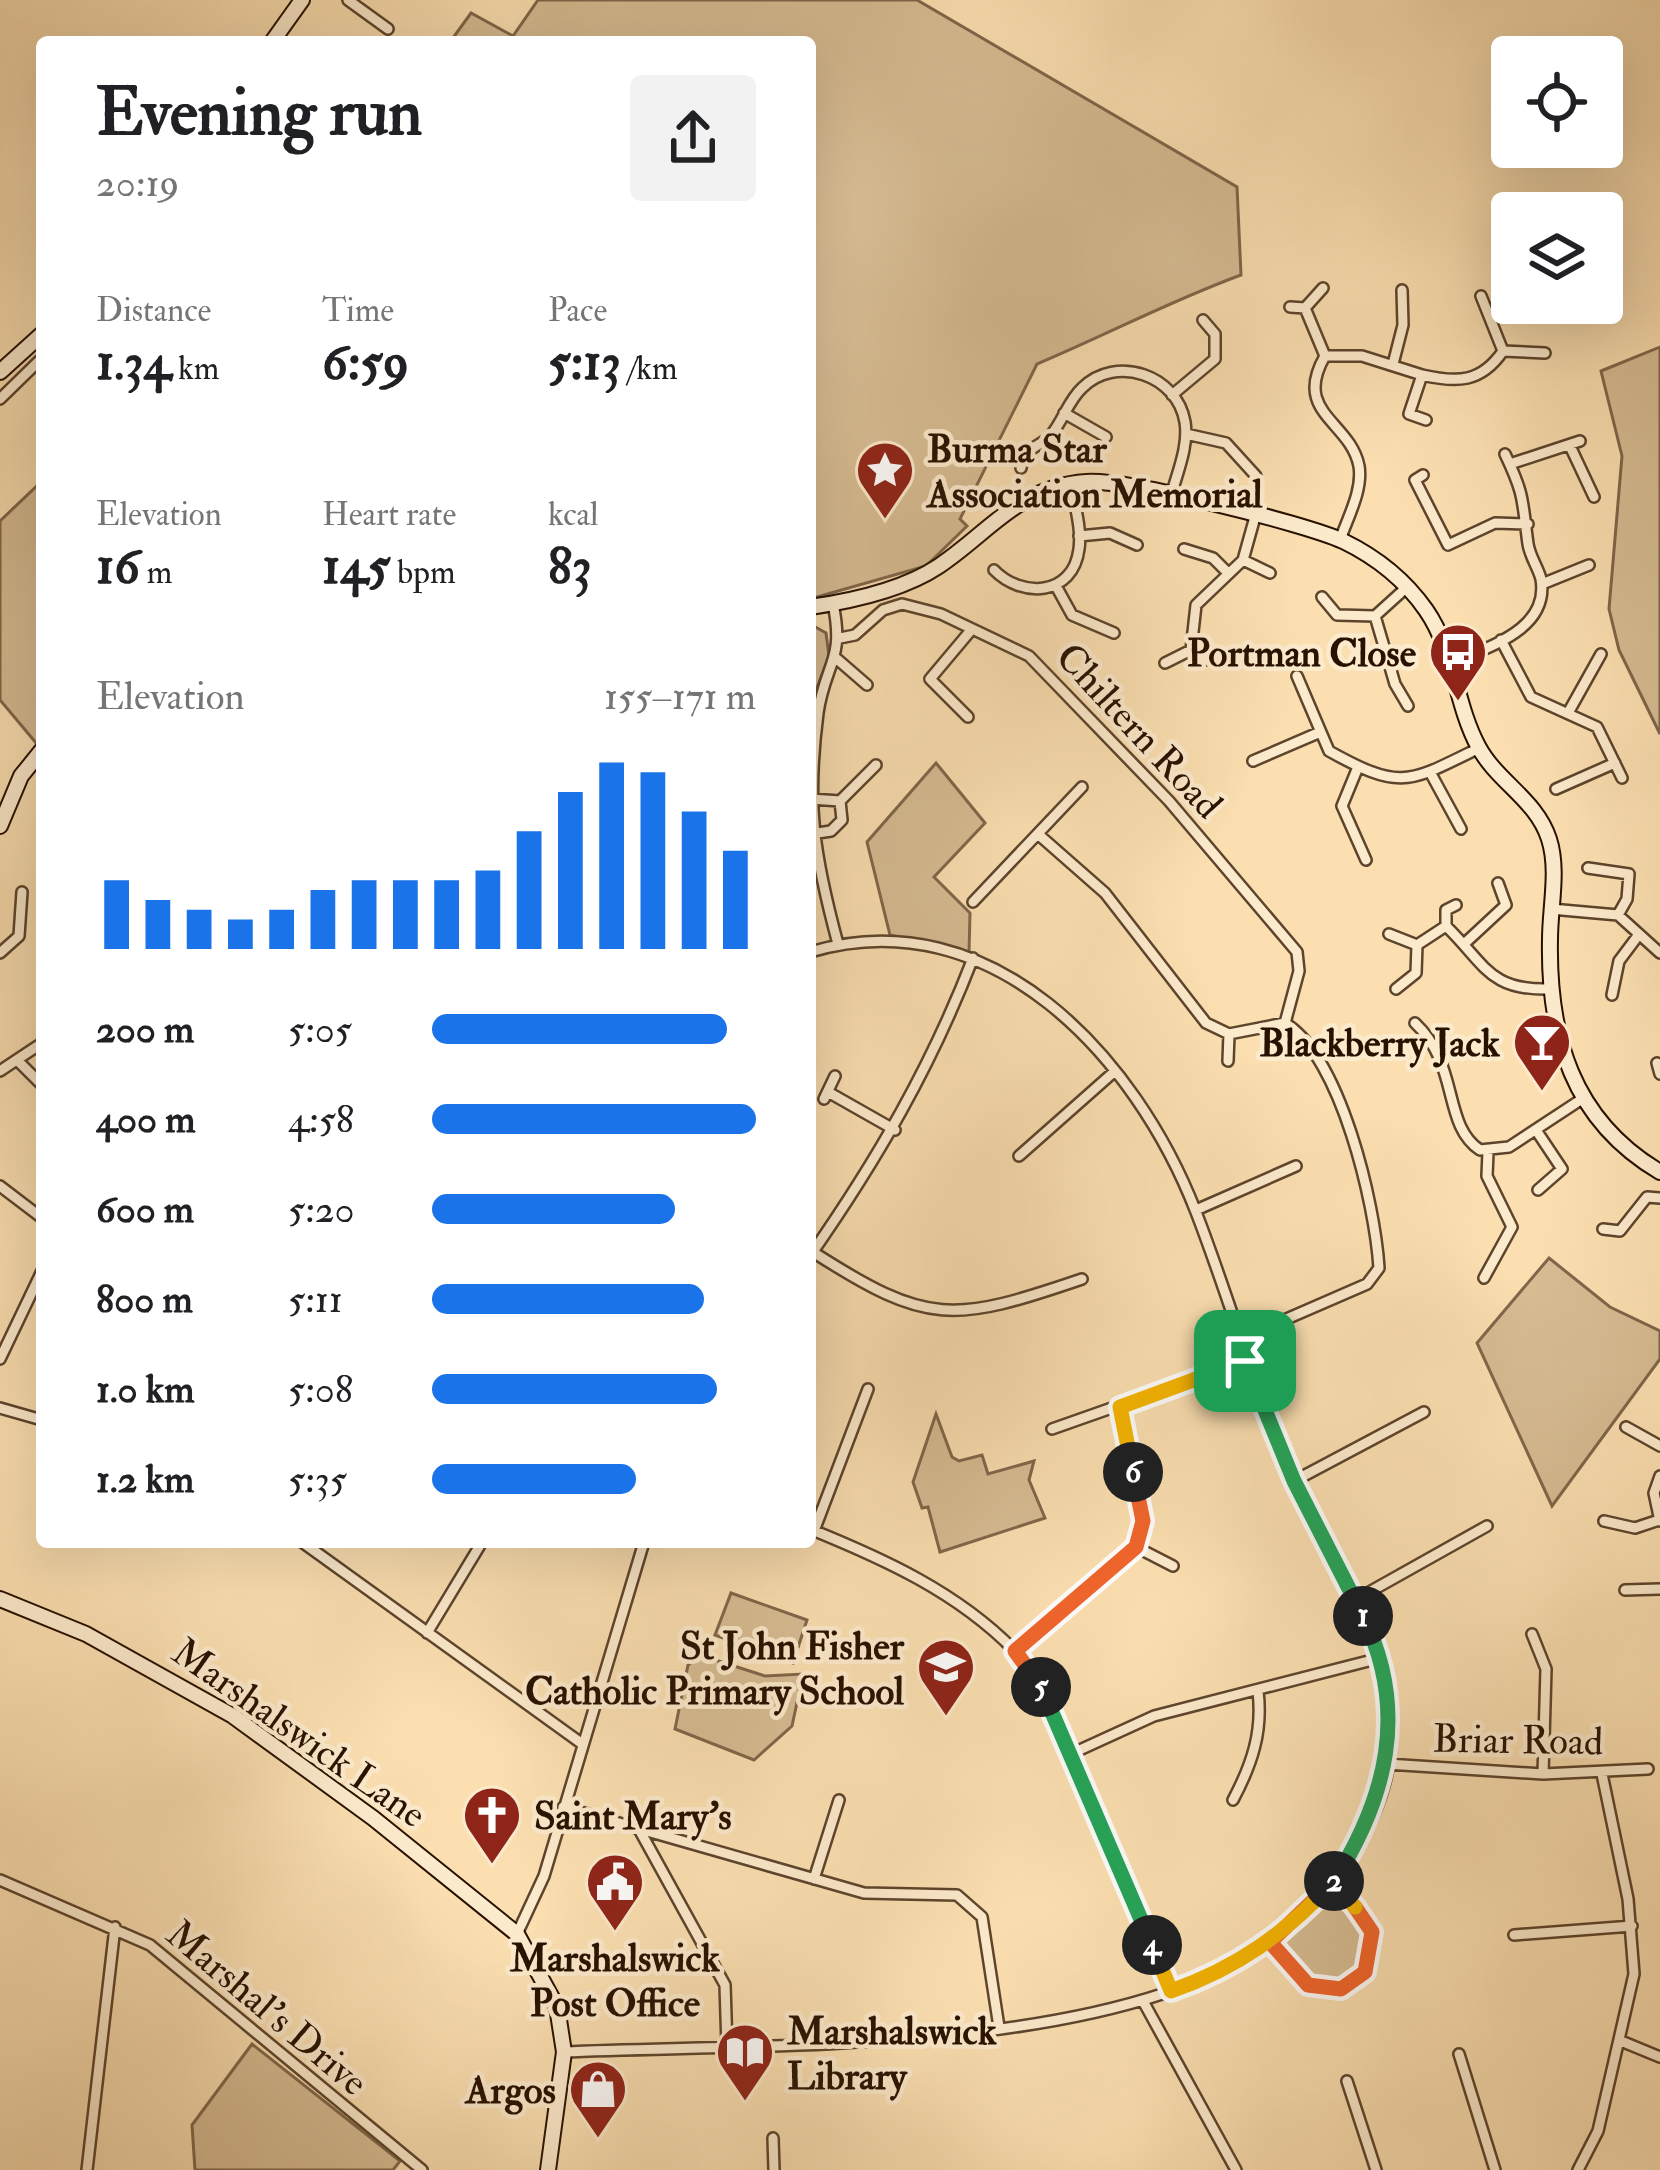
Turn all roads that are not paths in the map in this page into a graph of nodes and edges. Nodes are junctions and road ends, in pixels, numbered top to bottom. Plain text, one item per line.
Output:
1 (302, 0) edge
2 (348, 0) edge
3 (388, 28) dead end
4 (276, 36) edge
5 (1323, 289) dead end
6 (1402, 290) dead end
7 (1480, 296) dead end
8 (1290, 307) dead end
9 (1305, 308) junction
10 (1203, 320) dead end
11 (36, 339) edge
12 (1503, 351) junction
13 (1545, 352) dead end
14 (1325, 356) junction
15 (36, 364) edge
16 (1393, 364) junction
17 (0, 372) edge
18 (1422, 375) junction
19 (1172, 394) junction
20 (0, 399) edge
21 (1064, 413) junction
22 (1426, 420) dead end
23 (1186, 434) junction
24 (1106, 437) dead end
25 (1021, 468) dead end
26 (1423, 475) dead end
27 (1256, 476) dead end
28 (1071, 483) junction
29 (1171, 496) junction
30 (1594, 497) dead end
31 (1255, 517) junction
32 (1528, 524) junction
33 (1079, 536) junction
34 (1340, 540) junction
35 (1137, 545) dead end
36 (1184, 549) dead end
37 (1243, 560) junction
38 (1589, 565) dead end
39 (994, 569) dead end
40 (1228, 573) junction
41 (1270, 573) dead end
42 (1542, 584) junction
43 (1056, 586) junction
44 (1407, 587) junction
45 (1322, 597) dead end
46 (833, 604) junction
47 (816, 607) edge
48 (1376, 616) junction
49 (972, 629) junction
50 (1114, 633) dead end
51 (839, 638) junction
52 (1502, 640) junction
53 (1191, 650) junction
54 (1601, 654) dead end
55 (837, 659) junction
56 (1206, 661) dead end
57 (1165, 663) dead end
58 (1452, 663) junction
59 (1297, 676) dead end
60 (867, 685) dead end
61 (1408, 706) dead end
62 (1568, 713) junction
63 (968, 717) dead end
64 (1318, 733) junction
65 (1479, 748) junction
66 (816, 749) edge
67 (36, 757) edge
68 (1253, 761) dead end
69 (1615, 763) junction
70 (876, 765) dead end
71 (1358, 767) junction
72 (1430, 772) junction
73 (1622, 778) dead end
74 (1082, 788) dead end
75 (1556, 789) dead end
76 (816, 799) edge
77 (840, 801) junction
78 (0, 826) edge
79 (1461, 829) dead end
80 (816, 833) edge
81 (1039, 835) junction
82 (816, 856) edge
83 (1366, 860) dead end
84 (1588, 868) dead end
85 (1498, 883) dead end
86 (22, 892) dead end
87 (826, 901) junction
88 (974, 902) dead end
89 (816, 904) edge
90 (1456, 905) dead end
91 (1551, 909) junction
92 (1618, 915) junction
93 (1446, 926) junction
94 (1389, 934) dead end
95 (1637, 937) junction
96 (838, 944) junction
97 (1464, 944) junction
98 (1417, 945) junction
99 (816, 950) edge
100 (1660, 952) edge
101 (0, 953) edge
102 (973, 958) junction
103 (1551, 988) junction
104 (1396, 989) dead end
105 (1612, 994) dead end
106 (1286, 1023) junction
107 (1414, 1023) dead end
108 (1229, 1034) junction
109 (36, 1048) edge
110 (18, 1061) junction
111 (1228, 1061) dead end
112 (0, 1071) edge
113 (1115, 1071) junction
114 (835, 1076) dead end
115 (36, 1078) edge
116 (1582, 1099) junction
117 (896, 1130) junction
118 (1536, 1130) junction
119 (1488, 1152) junction
120 (1019, 1156) dead end
121 (1296, 1166) dead end
122 (1562, 1168) junction
123 (1660, 1172) edge
124 (1574, 1178) dead end
125 (0, 1186) edge
126 (1538, 1190) dead end
127 (1660, 1198) edge
128 (1196, 1210) junction
129 (36, 1213) edge
130 (1604, 1229) dead end
131 (816, 1247) edge
132 (816, 1257) edge
133 (1484, 1278) dead end
134 (1082, 1280) dead end
135 (36, 1283) edge
136 (1238, 1340) junction
137 (0, 1358) edge
138 (1245, 1361) junction
139 (868, 1389) dead end
140 (1120, 1407) junction
141 (0, 1408) edge
142 (1424, 1412) dead end
143 (36, 1418) edge
144 (1626, 1427) dead end
145 (1052, 1430) dead end
146 (1660, 1447) edge
147 (1660, 1476) edge
148 (1294, 1481) junction
149 (816, 1520) edge
150 (1660, 1520) edge
151 (1604, 1522) dead end
152 (1487, 1526) dead end
153 (1620, 1527) junction
154 (816, 1532) edge
155 (1618, 1540) dead end
156 (1136, 1547) junction
157 (310, 1548) edge
158 (478, 1548) edge
159 (642, 1548) edge
160 (1173, 1566) dead end
161 (1660, 1589) edge
162 (1625, 1590) dead end
163 (0, 1599) edge
164 (1355, 1600) junction
165 (427, 1633) junction
166 (1532, 1634) dead end
167 (1015, 1651) junction
168 (1380, 1658) junction
169 (1258, 1691) junction
170 (581, 1742) junction
171 (1072, 1753) junction
172 (1388, 1764) junction
173 (1648, 1769) dead end
174 (1543, 1774) junction
175 (1602, 1774) junction
176 (839, 1800) dead end
177 (1233, 1800) dead end
178 (563, 1807) junction
179 (640, 1831) junction
180 (814, 1879) junction
181 (0, 1880) edge
182 (1333, 1882) junction
183 (1632, 1926) junction
184 (115, 1928) junction
185 (517, 1934) junction
186 (1514, 1935) dead end
187 (1270, 1942) junction
188 (1171, 1991) junction
189 (1143, 2000) junction
190 (999, 2026) junction
191 (1621, 2041) junction
192 (727, 2047) junction
193 (565, 2052) junction
194 (1459, 2054) dead end
195 (1660, 2057) edge
196 (1347, 2081) dead end
197 (773, 2138) dead end
198 (87, 2170) edge
199 (422, 2170) edge
200 (548, 2170) edge
201 (774, 2170) edge
202 (1236, 2170) edge
203 (1376, 2170) edge
204 (1495, 2170) edge
205 (1578, 2170) edge

1 - 4 street
2 - 3 street
5 - 9 street
6 - 16 street
7 - 12 street
8 - 9 street
9 - 14 street
10 - 19 street
11 - 17 street
12 - 13 street
12 - 18 street
14 - 16 street
14 - 34 street
15 - 20 street
16 - 18 street
18 - 22 street
19 - 21 street
19 - 23 street
21 - 24 street
21 - 25 street
23 - 27 street
23 - 29 street
26 - 32 street
28 - 29 street
28 - 33 street
28 - 46 street
29 - 31 street
30 - 32 street
31 - 34 street
31 - 37 street
32 - 42 street
33 - 35 street
33 - 43 street
34 - 44 street
36 - 40 street
37 - 40 street
37 - 41 street
38 - 42 street
39 - 43 street
40 - 53 street
42 - 52 street
43 - 50 street
44 - 48 street
44 - 58 street
45 - 48 street
46 - 47 street
46 - 51 street
48 - 61 street
49 - 51 street, Chiltern Road
49 - 63 street
49 - 106 street, Chiltern Road
51 - 55 street
52 - 58 street
52 - 62 street
53 - 56 street
53 - 57 street
54 - 62 street
55 - 60 street
55 - 66 street
58 - 65 street
59 - 64 street
62 - 69 street
64 - 68 street
64 - 71 street
65 - 72 street
65 - 91 street
67 - 78 street
69 - 73 street
69 - 75 street
70 - 77 street
71 - 72 street
71 - 83 street
72 - 79 street
74 - 81 street
76 - 77 street
77 - 80 street
81 - 88 street
81 - 108 street
82 - 87 street
84 - 92 street
85 - 97 street
86 - 101 street
87 - 89 street
87 - 96 street
90 - 93 street
91 - 92 street
91 - 103 street
92 - 95 street
93 - 97 street
93 - 98 street
94 - 98 street
95 - 100 street
95 - 105 street
96 - 99 street
96 - 102 street
97 - 103 street
98 - 104 street
102 - 113 street
102 - 117 street
103 - 116 street
106 - 108 street
106 - 136 street
107 - 119 street
108 - 111 street
109 - 110 street
110 - 112 street
110 - 115 street
113 - 120 street
113 - 128 street
114 - 117 street
116 - 118 street
116 - 123 street
117 - 131 street
118 - 119 street
118 - 122 street
119 - 133 street
121 - 128 street
122 - 124 street
122 - 126 street
125 - 129 street
127 - 130 street
128 - 136 street
132 - 134 street
135 - 137 street
136 - 138 street
138 - 140 street
138 - 148 street
139 - 149 street
140 - 145 street
140 - 156 street
141 - 143 street
142 - 148 street
144 - 146 street
147 - 150 street
148 - 164 street
150 - 153 street
151 - 153 street
152 - 164 street
153 - 155 street
154 - 167 street
156 - 160 street
156 - 167 street
157 - 165 street
158 - 165 street
159 - 170 street
161 - 162 street
163 - 185 street, Marshalswick Lane
164 - 168 street
165 - 170 street
166 - 174 street
167 - 171 street
168 - 169 street
168 - 172 street
169 - 171 street
169 - 177 street
170 - 178 street
171 - 188 street
172 - 174 street, Briar Road
172 - 182 street
173 - 175 street, Briar Road
174 - 175 street, Briar Road
175 - 183 street
176 - 180 street
178 - 179 street
178 - 185 street
179 - 180 street
179 - 192 street
180 - 190 street
181 - 184 street, Marshal's Drive
182 - 187 street
182 - 187 street
183 - 186 street
183 - 191 street
184 - 198 street
184 - 199 street, Marshal's Drive
185 - 193 street, Marshalswick Lane
187 - 188 street
188 - 189 street
189 - 190 street
189 - 202 street
190 - 192 street
191 - 195 street
191 - 205 street
192 - 193 street
193 - 200 street, Marshalswick Lane
194 - 204 street
196 - 203 street
197 - 201 street

